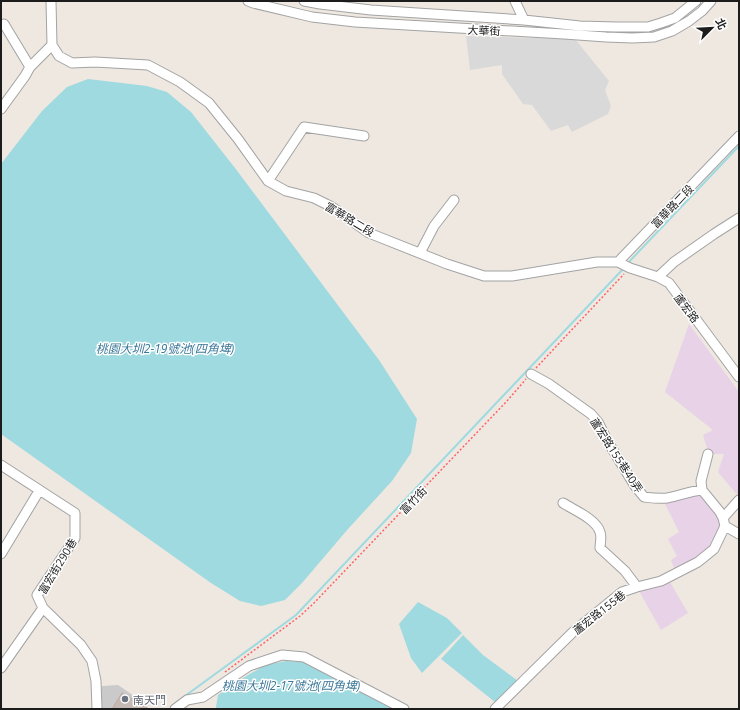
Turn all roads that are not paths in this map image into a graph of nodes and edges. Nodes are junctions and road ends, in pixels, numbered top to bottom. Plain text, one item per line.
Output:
1 (51, 1) edge
2 (248, 1) edge
3 (306, 1) edge
4 (515, 1) edge
5 (696, 1) edge
6 (711, 1) edge
7 (422, 13) junction
8 (307, 16) junction
9 (524, 20) junction
10 (4, 24) dead end
11 (561, 24) junction
12 (420, 26) junction
13 (560, 34) junction
14 (52, 45) junction
15 (30, 67) junction
16 (1, 108) edge
17 (364, 136) dead end
18 (739, 136) edge
19 (268, 181) junction
20 (454, 200) dead end
21 (739, 218) edge
22 (420, 253) junction
23 (625, 265) junction
24 (658, 277) junction
25 (531, 374) road end
26 (739, 377) edge
27 (708, 454) dead end
28 (1, 465) edge
29 (702, 490) junction
30 (39, 491) junction
31 (739, 500) edge
32 (563, 503) dead end
33 (724, 522) junction
34 (739, 534) edge
35 (1, 554) edge
36 (637, 587) junction
37 (43, 608) junction
38 (1, 668) edge
39 (97, 709) edge
40 (174, 709) edge
41 (404, 709) edge
42 (495, 709) edge

1 - 14 street
2 - 8 street, 大華街
3 - 7 street, 大華街
3 - 8 street
4 - 9 street
5 - 11 street, 大華街
6 - 13 street, 大華街
7 - 9 street, 大華街
7 - 12 street
8 - 12 street, 大華街
9 - 11 street, 大華街
10 - 15 street
11 - 13 street
12 - 13 street, 大華街
14 - 15 street
14 - 19 street, 富華路二段
15 - 16 street
17 - 19 street
18 - 23 street, 富華路二段
19 - 22 street, 富華路二段
20 - 22 street
21 - 24 street
22 - 23 street, 富華路二段
23 - 24 street, 蘆宏路
24 - 26 street, 蘆宏路
25 - 29 street, 蘆宏路155巷40弄
27 - 29 street
28 - 30 street, 富宏街290巷
29 - 33 street
30 - 35 street
30 - 37 street, 富宏街290巷
31 - 33 street, 蘆宏路155巷
32 - 36 street
33 - 34 street
33 - 36 street, 蘆宏路155巷
36 - 42 street, 蘆宏路155巷
37 - 38 street, 富宏街290巷
37 - 39 street
40 - 41 street

